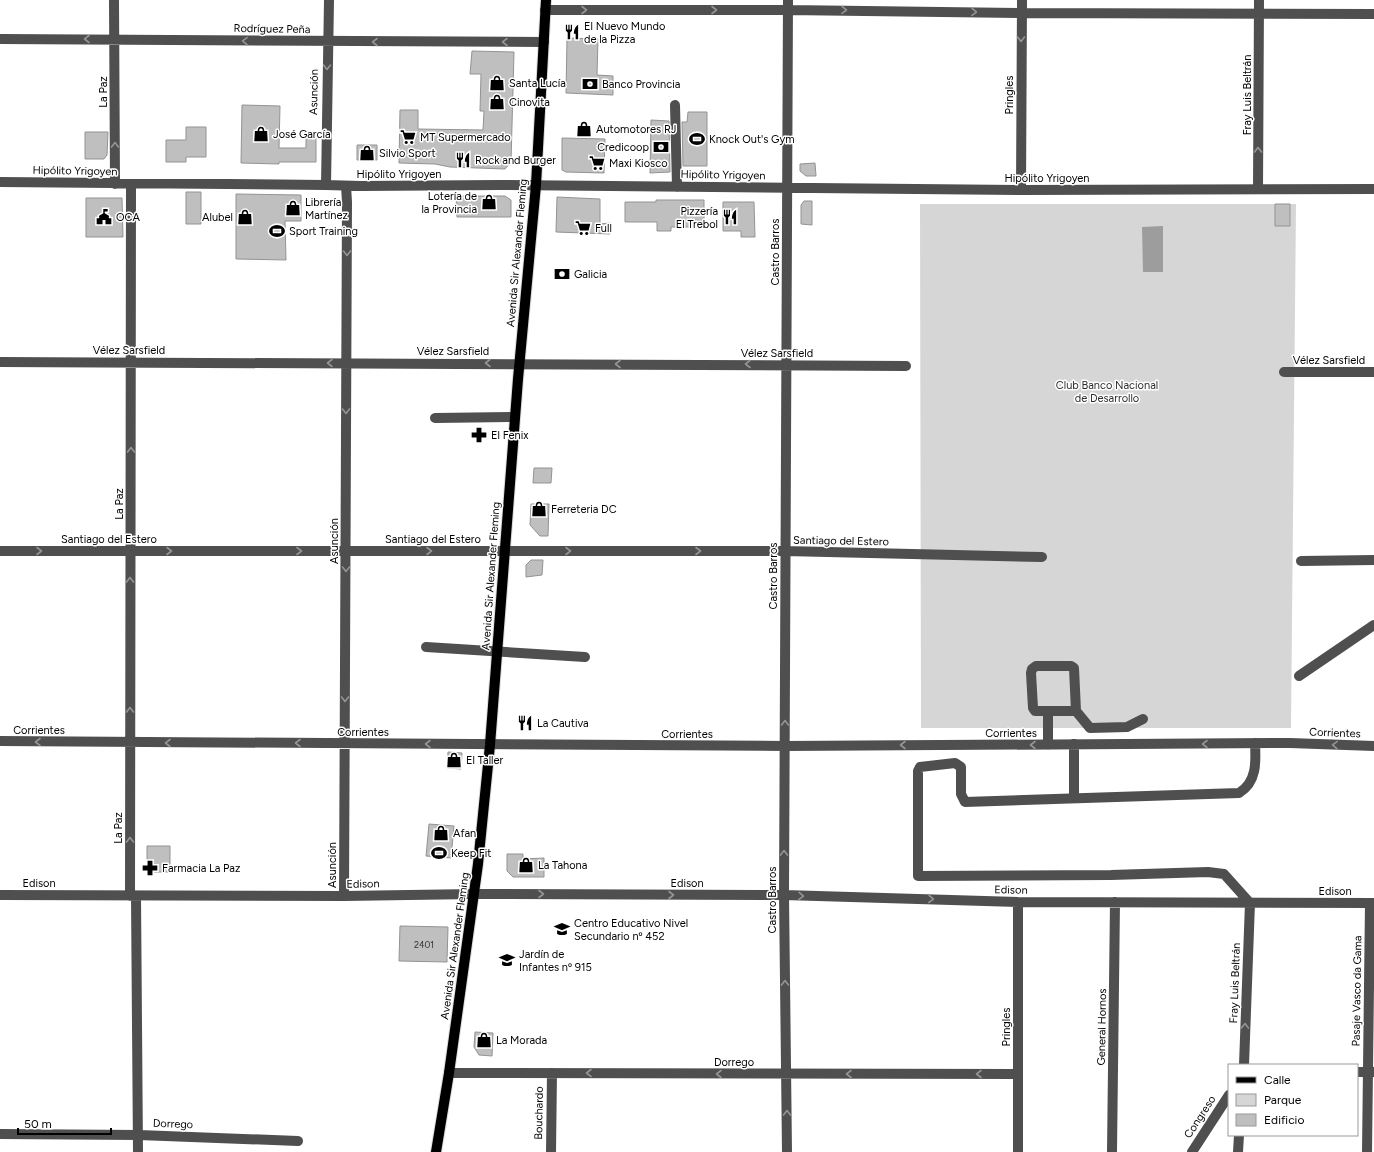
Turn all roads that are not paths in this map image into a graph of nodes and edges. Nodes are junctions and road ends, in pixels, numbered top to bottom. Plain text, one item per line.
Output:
1 (114, 0) edge
2 (329, 0) edge
3 (1022, 0) edge
4 (1259, 0) edge
5 (546, 5) edge
6 (788, 5) edge
7 (1021, 13) junction
8 (1259, 13) junction
9 (1374, 14) edge
10 (0, 39) edge
11 (115, 39) junction
12 (327, 42) junction
13 (544, 42) junction
14 (675, 105) dead end
15 (0, 182) edge
16 (114, 184) junction
17 (131, 184) junction
18 (326, 185) junction
19 (536, 185) junction
20 (346, 186) junction
21 (677, 187) junction
22 (787, 188) junction
23 (1258, 189) junction
24 (1374, 189) edge
25 (1021, 190) junction
26 (0, 362) edge
27 (131, 362) junction
28 (347, 363) junction
29 (520, 364) junction
30 (787, 364) junction
31 (906, 366) dead end
32 (1284, 372) dead end
33 (1374, 372) edge
34 (515, 417) junction
35 (434, 418) dead end
36 (0, 551) edge
37 (130, 551) junction
38 (346, 551) junction
39 (505, 551) junction
40 (785, 552) junction
41 (1042, 557) dead end
42 (1374, 560) edge
43 (1301, 561) dead end
44 (1374, 624) edge
45 (426, 647) dead end
46 (497, 652) junction
47 (585, 657) dead end
48 (1299, 676) dead end
49 (1048, 711) junction
50 (1076, 711) junction
51 (1143, 719) dead end
52 (0, 742) edge
53 (130, 742) junction
54 (1256, 743) junction
55 (345, 744) junction
56 (1074, 744) junction
57 (490, 745) junction
58 (1048, 745) junction
59 (785, 746) junction
60 (1374, 746) edge
61 (1074, 798) junction
62 (474, 894) junction
63 (0, 895) edge
64 (784, 895) junction
65 (133, 896) junction
66 (344, 896) junction
67 (1018, 902) junction
68 (1115, 902) junction
69 (1250, 903) junction
70 (1372, 903) edge
71 (1244, 1064) edge
72 (1366, 1072) edge
73 (449, 1073) junction
74 (552, 1073) junction
75 (787, 1074) junction
76 (1018, 1074) junction
77 (1228, 1097) edge
78 (0, 1134) edge
79 (139, 1135) junction
80 (1239, 1136) edge
81 (298, 1141) dead end
82 (138, 1152) edge
83 (436, 1152) edge
84 (551, 1152) edge
85 (786, 1152) edge
86 (1018, 1152) edge
87 (1112, 1152) edge
88 (1192, 1152) edge
89 (1238, 1152) edge
90 (1367, 1152) edge

1 - 11 street, La Paz
2 - 12 street, Asunción
3 - 7 street, Pringles
4 - 8 street, Fray Luis Beltrán
5 -> 6 street
5 - 13 main road, Avenida Sir Alexander Fleming
6 -> 7 street
6 - 22 street, Castro Barros
7 - 8 street
7 -> 25 street, Pringles
8 - 9 street
23 -> 8 street, Fray Luis Beltrán
11 -> 10 street, Rodríguez Peña
12 -> 11 street, Rodríguez Peña
16 -> 11 street, La Paz
13 -> 12 street, Rodríguez Peña
12 -> 18 street, Asunción
13 - 19 main road, Avenida Sir Alexander Fleming
14 - 21 street
15 - 16 street, Hipólito Yrigoyen
16 - 17 street, Hipólito Yrigoyen
17 - 18 street, Hipólito Yrigoyen
17 - 27 street, La Paz
18 - 20 street, Hipólito Yrigoyen
19 - 20 street, Hipólito Yrigoyen
19 - 21 street, Hipólito Yrigoyen
19 - 29 main road, Avenida Sir Alexander Fleming
20 -> 28 street, Asunción
21 - 22 street, Hipólito Yrigoyen
22 - 25 street, Hipólito Yrigoyen
22 - 30 street, Castro Barros
23 - 24 street, Hipólito Yrigoyen
23 - 25 street, Hipólito Yrigoyen
26 - 27 street, Vélez Sarsfield
28 -> 27 street, Vélez Sarsfield
37 -> 27 street, La Paz
29 -> 28 street, Vélez Sarsfield
28 -> 38 street, Asunción
30 -> 29 street, Vélez Sarsfield
29 - 34 main road, Avenida Sir Alexander Fleming
30 - 31 street, Vélez Sarsfield
30 - 40 street, Castro Barros
32 - 33 street, Vélez Sarsfield
34 - 35 street
34 - 39 main road, Avenida Sir Alexander Fleming
36 -> 37 street, Santiago del Estero
37 -> 38 street, Santiago del Estero
53 -> 37 street, La Paz
38 -> 39 street, Santiago del Estero
38 -> 55 street, Asunción
39 -> 40 street, Santiago del Estero
39 - 46 main road, Avenida Sir Alexander Fleming
40 - 41 street, Santiago del Estero
59 -> 40 street, Castro Barros
42 - 43 street
44 - 48 street
45 - 46 street
46 - 47 street
46 - 57 main road, Avenida Sir Alexander Fleming
49 - 50 street
49 - 50 street
49 - 58 street
50 - 51 street
53 -> 52 street, Corrientes
55 -> 53 street, Corrientes
65 -> 53 street, La Paz
54 -> 56 street, Corrientes
60 -> 54 street, Corrientes
54 - 61 street
57 -> 55 street, Corrientes
55 - 66 street, Asunción
56 - 58 street, Corrientes
56 - 61 street
57 - 59 street, Corrientes
57 - 62 main road, Avenida Sir Alexander Fleming
58 -> 59 street, Corrientes
64 -> 59 street, Castro Barros
61 - 69 street
62 -> 64 street, Edison
62 - 66 street, Edison
62 - 73 main road, Avenida Sir Alexander Fleming
63 - 65 street, Edison
64 -> 67 street, Edison
75 -> 64 street, Castro Barros
65 - 66 street, Edison
65 - 79 street, La Paz
67 - 68 street, Edison
67 - 76 street, Pringles
68 - 69 street, Edison
68 - 87 street, General Hornos
69 - 70 street, Edison
71 -> 69 street, Fray Luis Beltrán
70 - 72 street, Pasaje Vasco da Gama
72 - 90 street, Pasaje Vasco da Gama
73 - 74 street, Dorrego
73 - 83 main road, Avenida Sir Alexander Fleming
75 -> 74 street, Dorrego
74 - 84 street, Bouchardo
76 -> 75 street, Dorrego
85 -> 75 street, Castro Barros
76 - 86 street, Pringles
77 - 88 street, Congreso
78 - 79 street, Dorrego
79 - 81 street, Dorrego
79 - 82 street, La Paz
80 - 89 street

